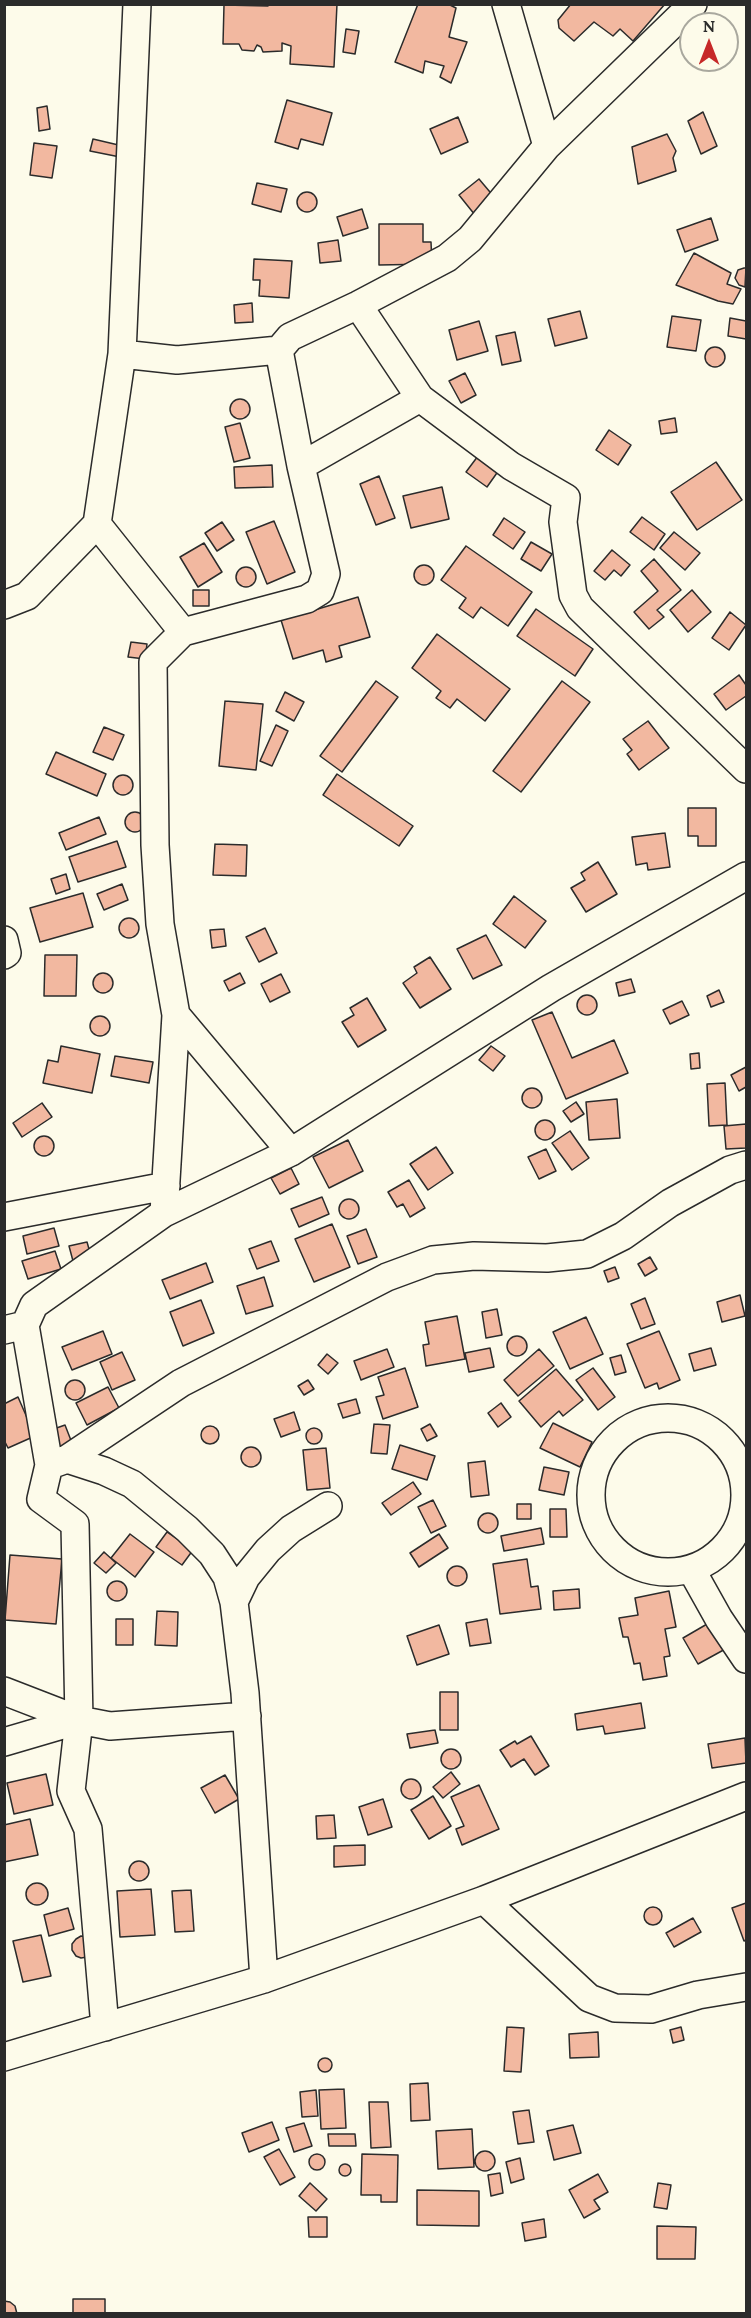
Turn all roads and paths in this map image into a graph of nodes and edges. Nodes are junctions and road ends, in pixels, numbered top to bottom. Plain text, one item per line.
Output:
1 (137, 4) edge
2 (506, 4) edge
3 (693, 4) edge
4 (547, 146) junction
5 (358, 305) junction
6 (279, 350) junction
7 (122, 354) junction
8 (420, 398) junction
9 (301, 466) junction
10 (97, 524) junction
11 (12, 599) edge
12 (183, 632) junction
13 (743, 757) edge
14 (747, 876) edge
15 (4, 940) edge
16 (4, 955) edge
17 (176, 1015) junction
18 (291, 1152) junction
19 (747, 1165) edge
20 (166, 1186) junction
21 (164, 1213) junction
22 (4, 1217) edge
23 (15, 1327) edge
24 (58, 1462) junction
25 (328, 1506) dead end
26 (691, 1569) junction
27 (234, 1602) junction
28 (747, 1659) edge
29 (4, 1691) edge
30 (247, 1716) junction
31 (79, 1720) junction
32 (4, 1742) edge
33 (747, 1796) edge
34 (484, 1900) junction
35 (264, 1979) junction
36 (747, 1988) edge
37 (105, 2027) junction
38 (4, 2057) edge

1 - 7 street
2 - 4 street
3 - 4 street
4 - 5 street
5 - 6 street
5 - 8 street
6 - 7 street
6 - 9 street
7 - 10 street
8 - 9 street
8 - 13 street
9 - 12 street
10 - 11 street
10 - 12 street
12 - 17 street
14 - 18 street
15 - 16 street
17 - 18 street
17 - 20 street
18 - 21 street
19 - 24 street
20 - 21 street
20 - 22 street
21 - 23 street
23 - 24 street
24 - 27 street
24 - 31 street
25 - 27 street
26 - 26 street
26 - 28 street
27 - 30 street
29 - 31 street
30 - 31 street
30 - 35 street
31 - 32 street
31 - 37 street
33 - 34 street
34 - 35 street
34 - 36 street
35 - 37 street
37 - 38 street

